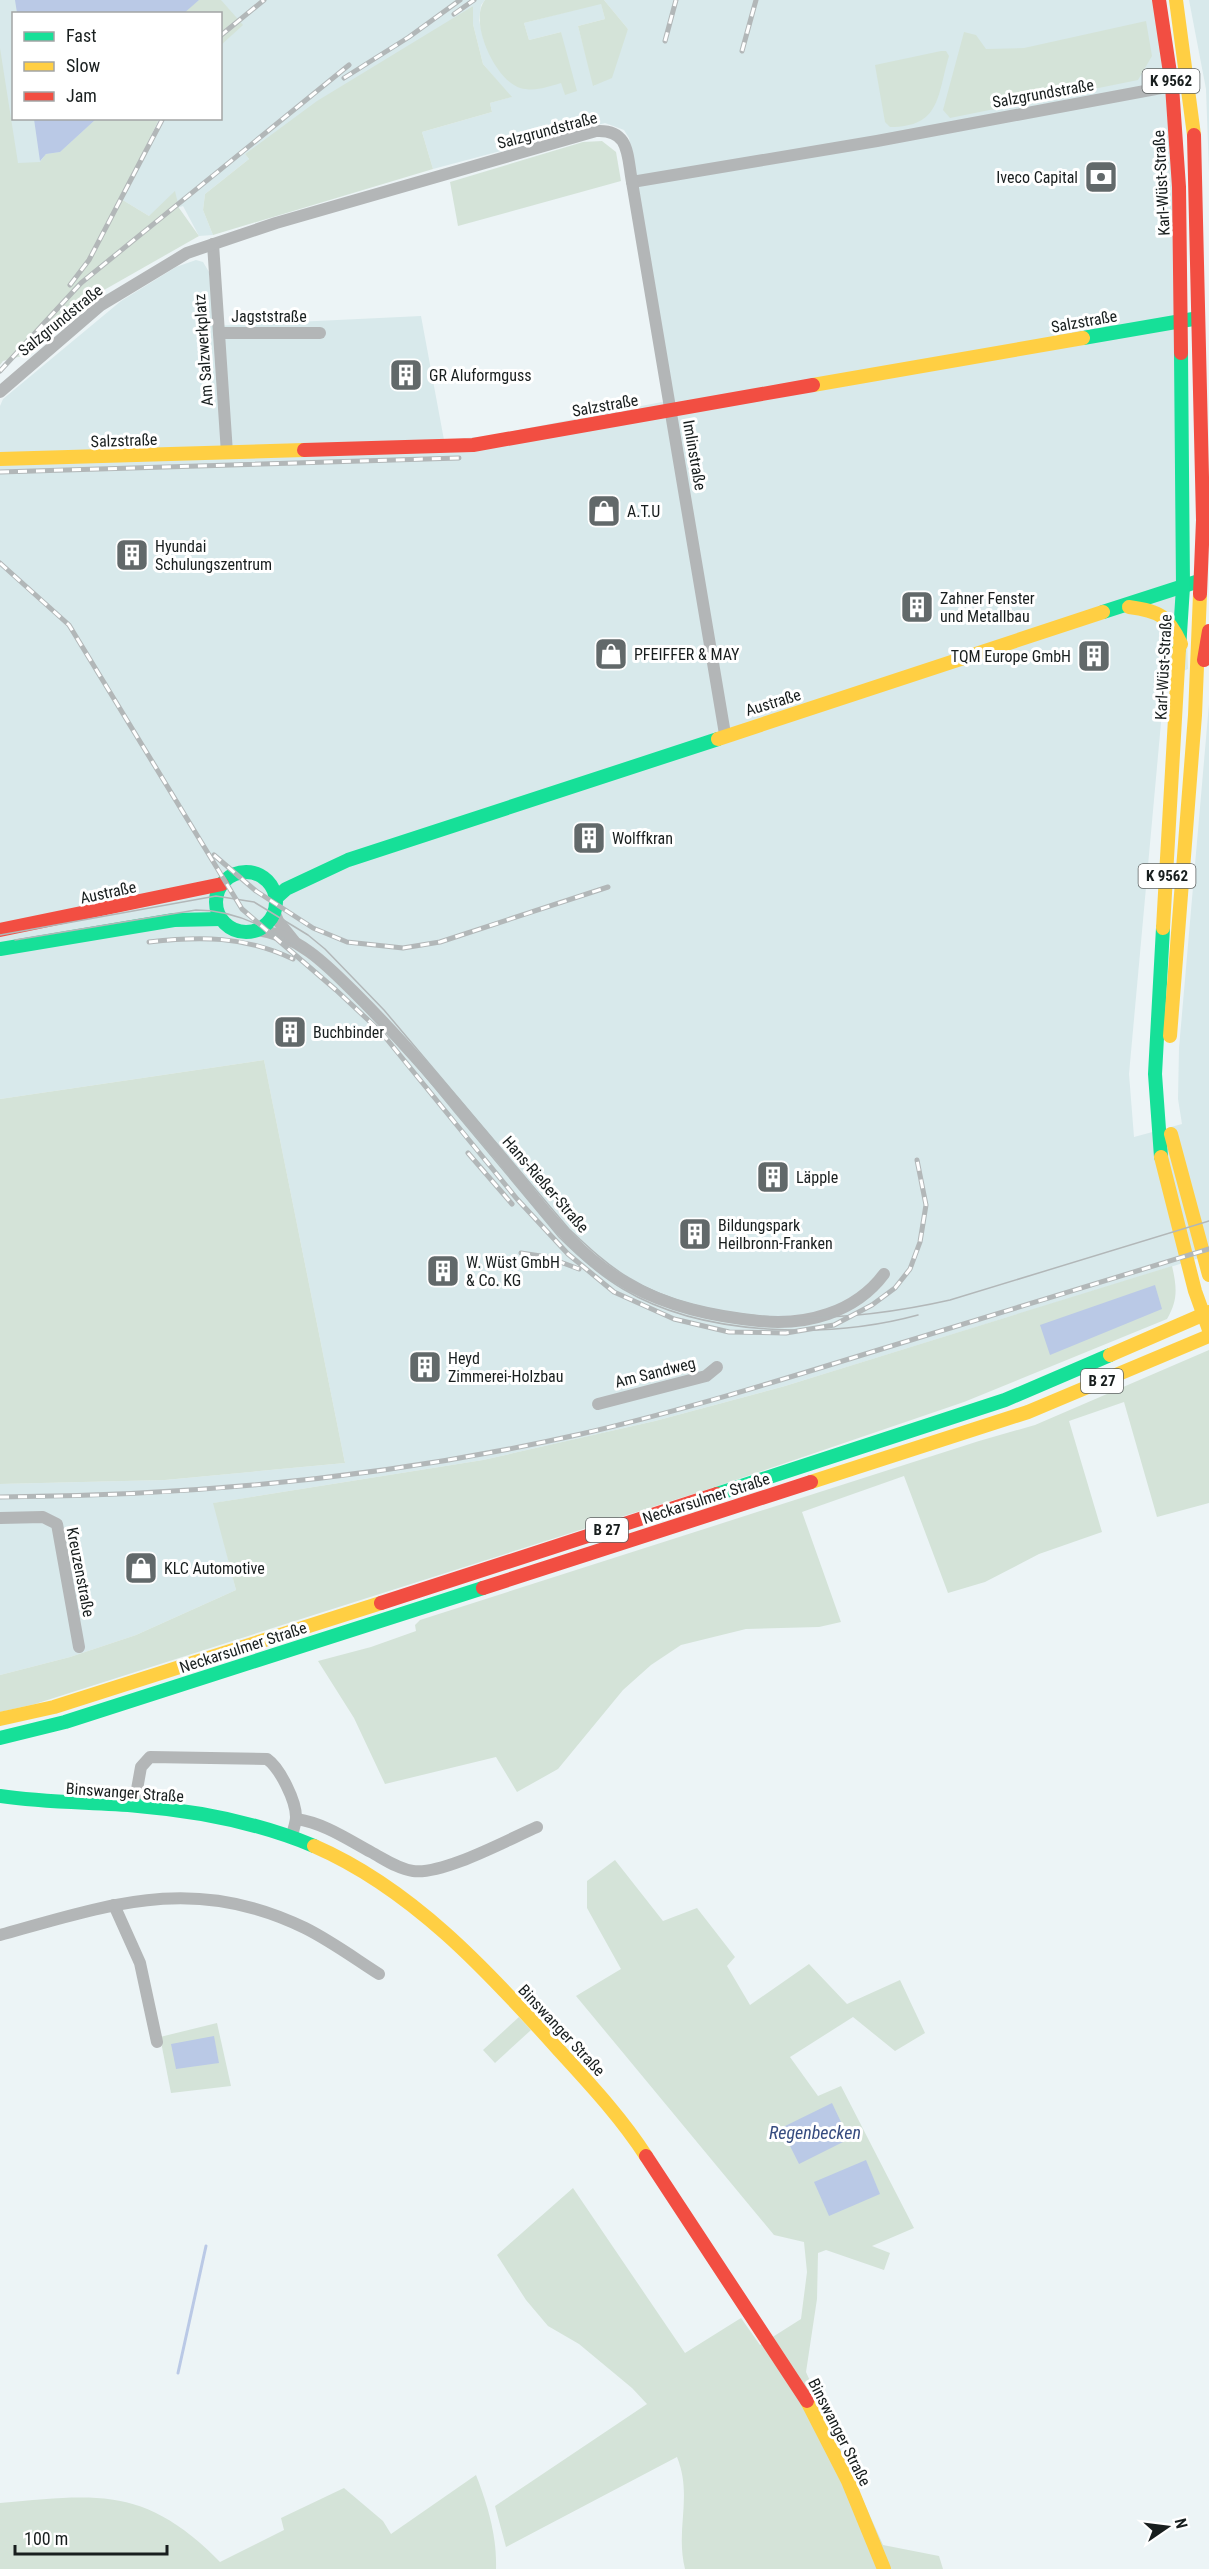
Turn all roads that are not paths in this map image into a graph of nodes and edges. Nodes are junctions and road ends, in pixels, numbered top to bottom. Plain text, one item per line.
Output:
1 (1159, 0) edge
2 (1176, 0) edge
3 (1189, 83) junction
4 (1172, 86) junction
5 (632, 182) junction
6 (213, 244) junction
7 (1205, 317) edge
8 (1181, 321) junction
9 (219, 333) junction
10 (320, 333) dead end
11 (0, 392) edge
12 (671, 410) junction
13 (227, 453) junction
14 (0, 459) edge
15 (1206, 526) edge
16 (1206, 578) edge
17 (1183, 587) junction
18 (1125, 607) junction
19 (1209, 631) edge
20 (1181, 644) junction
21 (1195, 715) junction
22 (725, 734) junction
23 (348, 860) junction
24 (266, 879) junction
25 (222, 884) junction
26 (275, 905) junction
27 (221, 919) junction
28 (0, 930) edge
29 (257, 930) junction
30 (295, 942) junction
31 (0, 949) edge
32 (1208, 1268) edge
33 (884, 1274) dead end
34 (1206, 1313) edge
35 (1209, 1330) edge
36 (1209, 1336) edge
37 (717, 1367) dead end
38 (598, 1404) dead end
39 (0, 1518) edge
40 (79, 1647) dead end
41 (0, 1719) edge
42 (0, 1738) edge
43 (0, 1796) edge
44 (134, 1806) junction
45 (296, 1819) junction
46 (537, 1827) dead end
47 (292, 1836) junction
48 (114, 1905) junction
49 (0, 1935) edge
50 (379, 1974) dead end
51 (157, 2042) dead end
52 (884, 2569) edge

1 - 4 main road, Karl-Wüst-Straße / K 9562
2 - 3 main road, Karl-Wüst-Straße / K 9562
3 - 4 street, Salzgrundstraße
3 - 7 main road, Karl-Wüst-Straße / K 9562
4 - 5 street, Salzgrundstraße
4 - 8 main road, Karl-Wüst-Straße / K 9562
5 - 6 street, Salzgrundstraße
5 - 12 street, Imlinstraße
6 - 9 street, Am Salzwerkplatz
6 - 11 street, Salzgrundstraße
7 - 8 main road, Salzstraße
7 - 15 main road, Karl-Wüst-Straße / K 9562
8 - 12 main road, Salzstraße
8 - 17 main road, Karl-Wüst-Straße / K 9562
9 - 10 street, Jagststraße
9 - 13 street, Am Salzwerkplatz
12 - 13 main road, Salzstraße
12 - 22 street, Imlinstraße
13 - 14 main road, Salzstraße
15 - 16 main road, Karl-Wüst-Straße / K 9562
16 - 17 main road, Austraße
16 - 21 main road, Karl-Wüst-Straße / K 9562
17 - 18 main road, Austraße
17 - 20 main road, Karl-Wüst-Straße / K 9562
18 - 20 main road
18 - 22 main road, Austraße
19 - 21 main road
20 - 34 main road, Karl-Wüst-Straße / K 9562
21 - 32 main road, Karl-Wüst-Straße / K 9562
22 - 23 main road, Austraße
23 - 24 main road, Austraße
23 - 26 main road, Austraße
24 - 25 main road, Austraße
24 - 26 main road
25 - 27 main road
25 - 28 main road, Austraße
26 - 29 main road, Austraße
26 - 30 street, Hans-Rießer-Straße
27 - 29 main road
27 - 31 main road
29 - 30 street, Hans-Rießer-Straße
30 - 33 street, Hans-Rießer-Straße
34 - 35 main road, Karl-Wüst-Straße / K 9562
34 - 41 main road, Neckarsulmer Straße / B 27
36 - 42 main road, Neckarsulmer Straße / B 27
37 - 38 street, Am Sandweg
39 - 40 street, Kreuzenstraße
43 - 44 main road, Binswanger Straße
44 - 45 street
44 - 47 main road, Binswanger Straße
45 - 46 street
45 - 47 street
47 - 52 main road, Binswanger Straße
48 - 49 street
48 - 50 street
48 - 51 street

